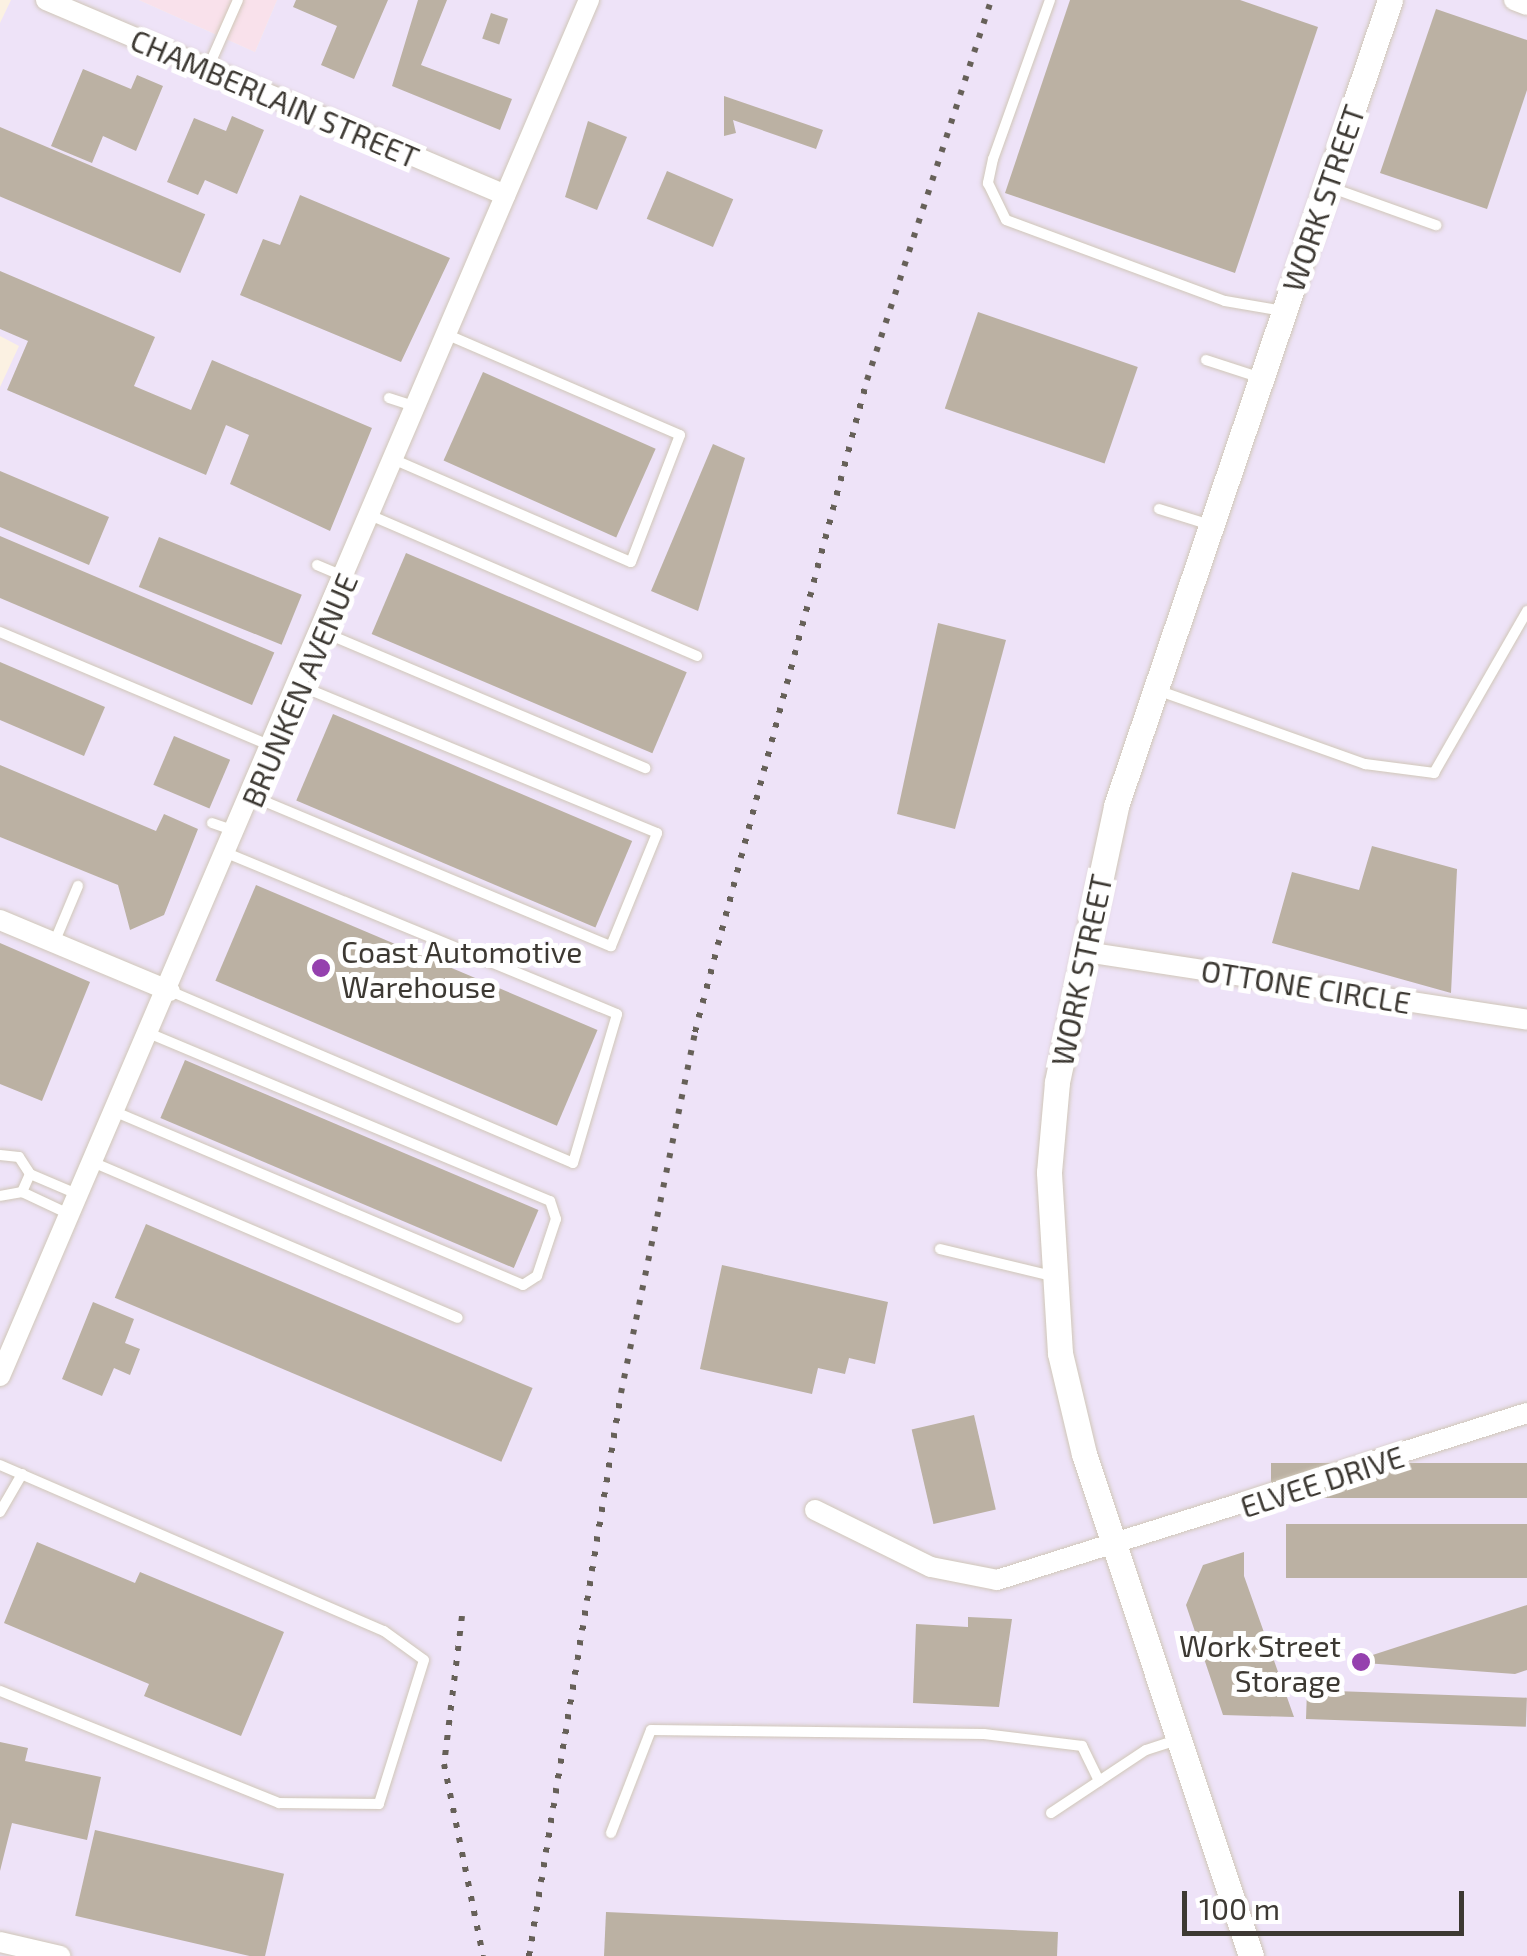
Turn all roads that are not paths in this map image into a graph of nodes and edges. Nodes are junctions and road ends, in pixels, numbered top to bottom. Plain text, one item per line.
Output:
1 (46, 0) edge
2 (238, 0) edge
3 (589, 0) edge
4 (1050, 0) edge
5 (1390, 0) edge
6 (1514, 0) edge
7 (1527, 4) edge
8 (207, 69) junction
9 (1326, 187) junction
10 (505, 195) junction
11 (1436, 225) dead end
12 (1284, 311) junction
13 (448, 334) junction
14 (1206, 360) dead end
15 (1262, 378) junction
16 (389, 398) dead end
17 (417, 407) junction
18 (395, 460) junction
19 (1159, 509) dead end
20 (372, 516) junction
21 (1212, 526) junction
22 (316, 565) dead end
23 (346, 578) junction
24 (1527, 610) edge
25 (0, 632) edge
26 (323, 632) junction
27 (697, 656) dead end
28 (300, 686) junction
29 (1156, 690) junction
30 (274, 748) junction
31 (645, 768) dead end
32 (254, 797) junction
33 (212, 823) dead end
34 (238, 832) junction
35 (229, 854) junction
36 (78, 886) dead end
37 (0, 920) edge
38 (54, 942) junction
39 (1085, 952) junction
40 (170, 991) junction
41 (1527, 1020) edge
42 (151, 1034) junction
43 (118, 1113) junction
44 (0, 1155) edge
45 (97, 1164) junction
46 (30, 1174) junction
47 (22, 1192) junction
48 (0, 1196) edge
49 (79, 1206) junction
50 (940, 1249) dead end
51 (1052, 1276) junction
52 (458, 1318) dead end
53 (0, 1376) edge
54 (1527, 1413) edge
55 (0, 1465) edge
56 (22, 1474) junction
57 (815, 1510) dead end
58 (0, 1512) edge
59 (1116, 1548) junction
60 (0, 1690) edge
61 (1180, 1740) junction
62 (1099, 1781) junction
63 (1052, 1812) dead end
64 (610, 1833) dead end
65 (0, 1942) edge
66 (60, 1956) edge
67 (1251, 1956) edge

1 - 8 street, CHAMBERLAIN STREET
2 - 8 lane
3 - 10 street, BRUNKEN AVENUE
4 - 12 lane
5 - 9 street, WORK STREET
6 - 7 street
8 - 10 street, CHAMBERLAIN STREET
9 - 11 lane
9 - 12 street, WORK STREET
10 - 13 street, BRUNKEN AVENUE
12 - 15 street, WORK STREET
13 - 17 street, BRUNKEN AVENUE
13 - 18 lane
14 - 15 lane
15 - 21 street, WORK STREET
16 - 17 lane
17 - 18 street, BRUNKEN AVENUE
18 - 20 street, BRUNKEN AVENUE
19 - 21 lane
20 - 23 street, BRUNKEN AVENUE
20 - 27 lane
21 - 29 street, WORK STREET
22 - 23 lane
23 - 26 street, BRUNKEN AVENUE
24 - 29 lane
25 - 30 lane
26 - 28 street, BRUNKEN AVENUE
26 - 31 lane
28 - 30 street, BRUNKEN AVENUE
28 - 32 lane
29 - 39 street, WORK STREET
30 - 32 street, BRUNKEN AVENUE
32 - 34 street, BRUNKEN AVENUE
33 - 34 lane
34 - 35 street, BRUNKEN AVENUE
35 - 40 street, BRUNKEN AVENUE
35 - 40 lane
36 - 38 lane
37 - 38 street
38 - 40 street
39 - 41 street, OTTONE CIRCLE
39 - 51 street, WORK STREET
40 - 42 street, BRUNKEN AVENUE
42 - 43 street, BRUNKEN AVENUE
42 - 43 lane
43 - 45 street, BRUNKEN AVENUE
44 - 46 lane
45 - 49 street, BRUNKEN AVENUE
45 - 52 lane
46 - 47 lane
46 - 49 lane
47 - 48 lane
47 - 49 lane
49 - 53 street, BRUNKEN AVENUE
50 - 51 lane
51 - 59 street, WORK STREET
54 - 59 street, ELVEE DRIVE
55 - 56 lane
56 - 58 lane
56 - 60 lane
57 - 59 street, ELVEE DRIVE
59 - 61 street, WORK STREET
61 - 62 lane
61 - 67 street, WORK STREET
62 - 63 lane
62 - 64 lane
65 - 66 street

